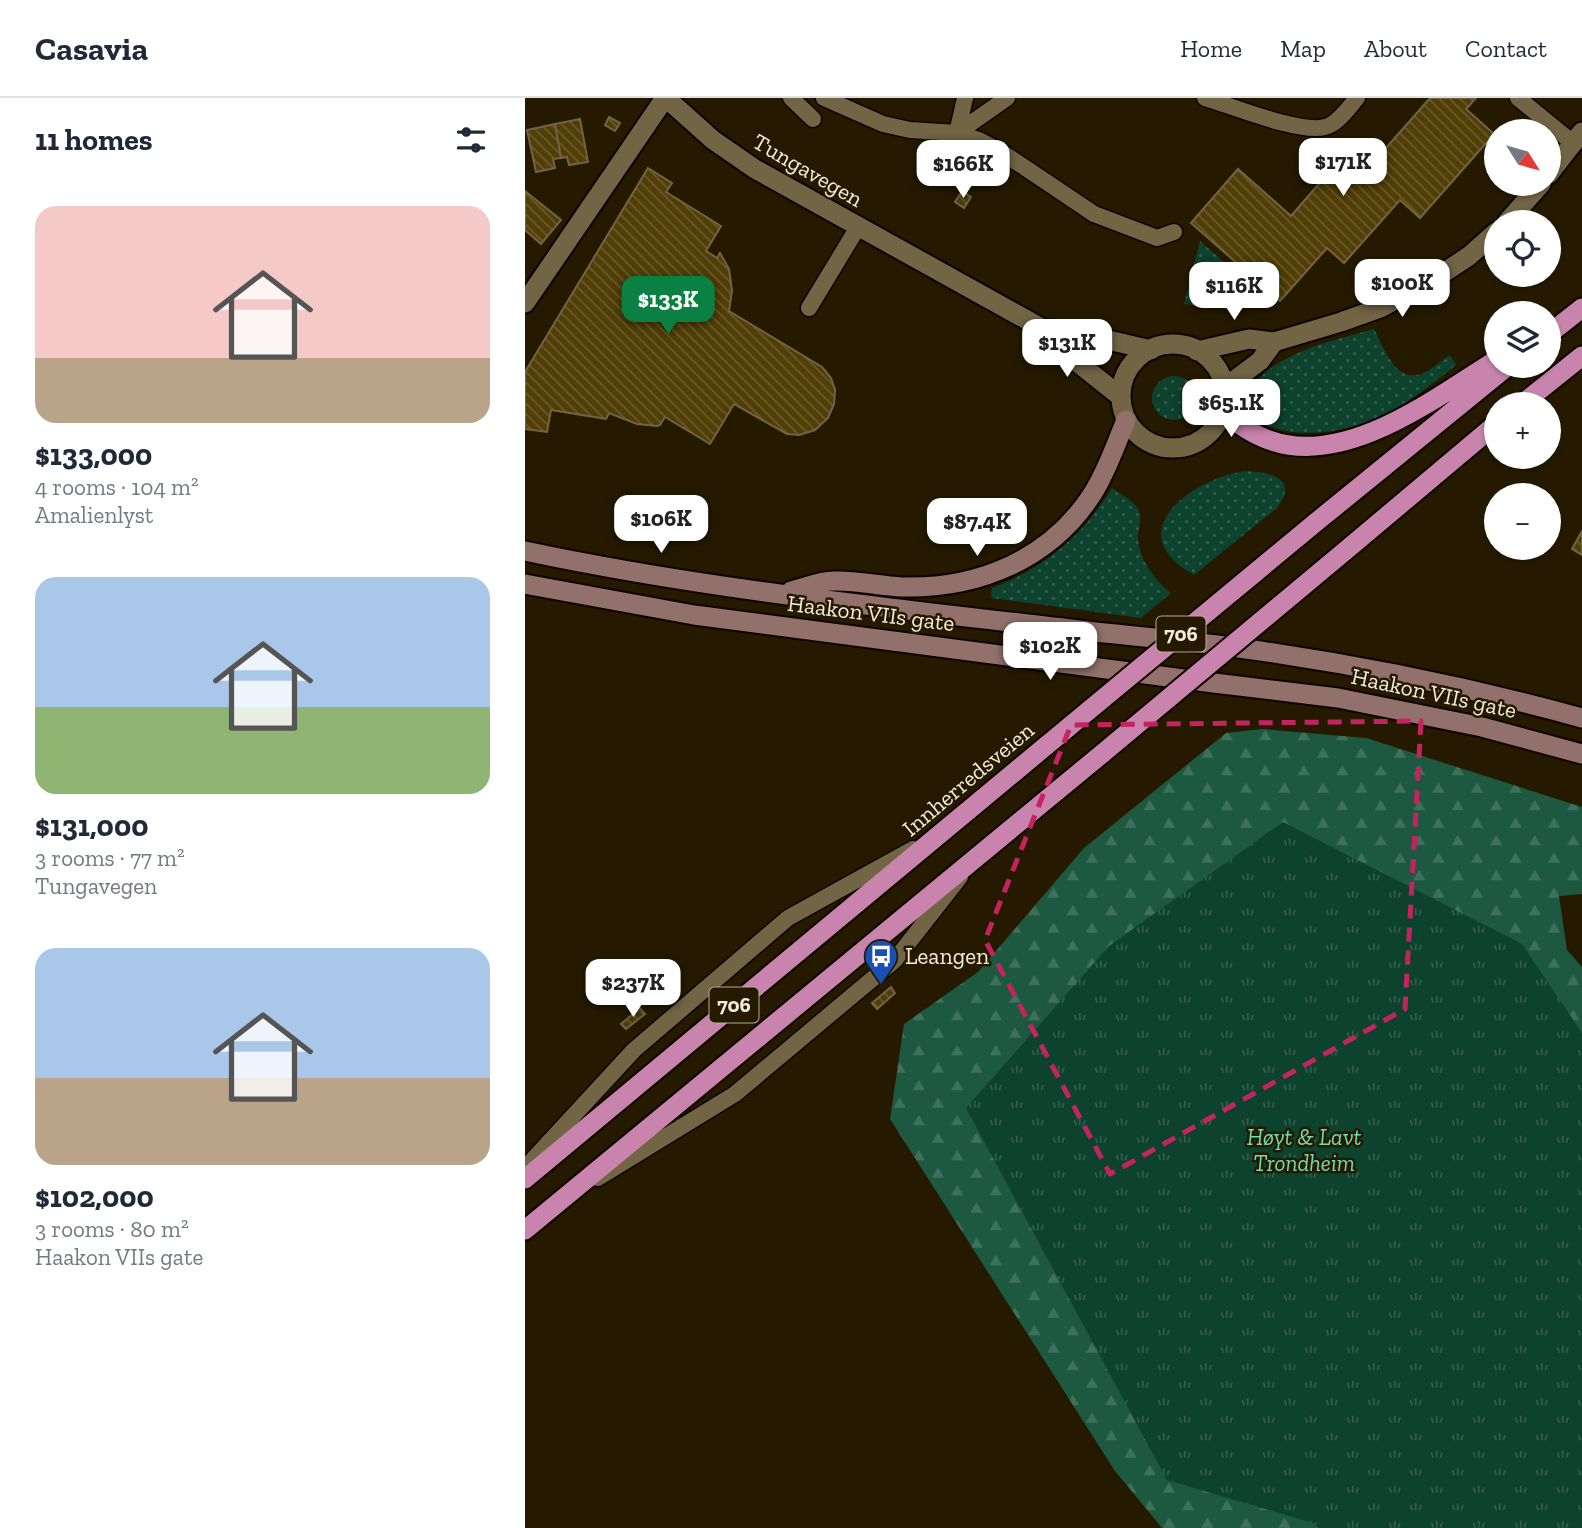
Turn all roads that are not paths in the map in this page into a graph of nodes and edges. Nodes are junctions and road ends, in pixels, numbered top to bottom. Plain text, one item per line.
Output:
1 (665, 98) edge
2 (791, 98) edge
3 (824, 98) edge
4 (965, 98) edge
5 (1007, 98) edge
6 (1205, 98) edge
7 (1357, 98) edge
8 (1518, 98) edge
9 (813, 119) dead end
10 (957, 133) junction
11 (1578, 137) edge
12 (1561, 159) edge
13 (1530, 196) edge
14 (1518, 210) edge
15 (858, 227) junction
16 (1174, 232) dead end
17 (1484, 243) edge
18 (525, 303) edge
19 (810, 308) dead end
20 (1581, 309) edge
21 (1561, 321) edge
22 (1561, 325) edge
23 (1045, 330) junction
24 (1274, 342) junction
25 (1151, 350) junction
26 (1197, 351) junction
27 (1582, 356) edge
28 (1484, 367) edge
29 (1493, 378) edge
30 (1224, 388) junction
31 (1537, 392) edge
32 (1121, 397) junction
33 (1223, 413) junction
34 (1126, 420) junction
35 (1484, 434) edge
36 (525, 551) edge
37 (525, 584) edge
38 (780, 594) junction
39 (1582, 718) edge
40 (1582, 754) edge
41 (943, 832) junction
42 (976, 857) junction
43 (525, 1168) edge
44 (525, 1179) edge
45 (555, 1206) junction
46 (525, 1230) edge

1 - 15 street, Tungavegen
1 - 18 street
2 - 9 lane
3 - 10 lane
4 - 10 lane
5 - 10 lane
6 - 7 lane
8 - 11 lane
10 - 16 lane
11 - 12 street
13 - 14 street
15 - 19 lane
15 - 23 street, Tungavegen
17 - 24 street
20 - 21 highway
20 - 22 highway
23 - 25 street, Tungavegen
23 - 32 street, Tungavegen
24 - 26 street
24 - 30 street
25 - 26 street
25 - 32 street
26 - 30 street
27 - 31 highway
28 - 33 highway
29 - 41 highway, Innherredsveien / 706, bridge
30 - 33 street
32 - 34 street
33 - 34 street
34 - 38 main road
35 - 42 highway, 706, bridge
36 - 38 main road, Haakon VIIs gate
37 - 40 main road, Haakon VIIs gate
38 - 39 main road, Haakon VIIs gate
41 - 43 lane
41 - 44 highway, Innherredsveien / 706
42 - 45 highway, 706
42 - 45 lane
45 - 46 highway, 706

